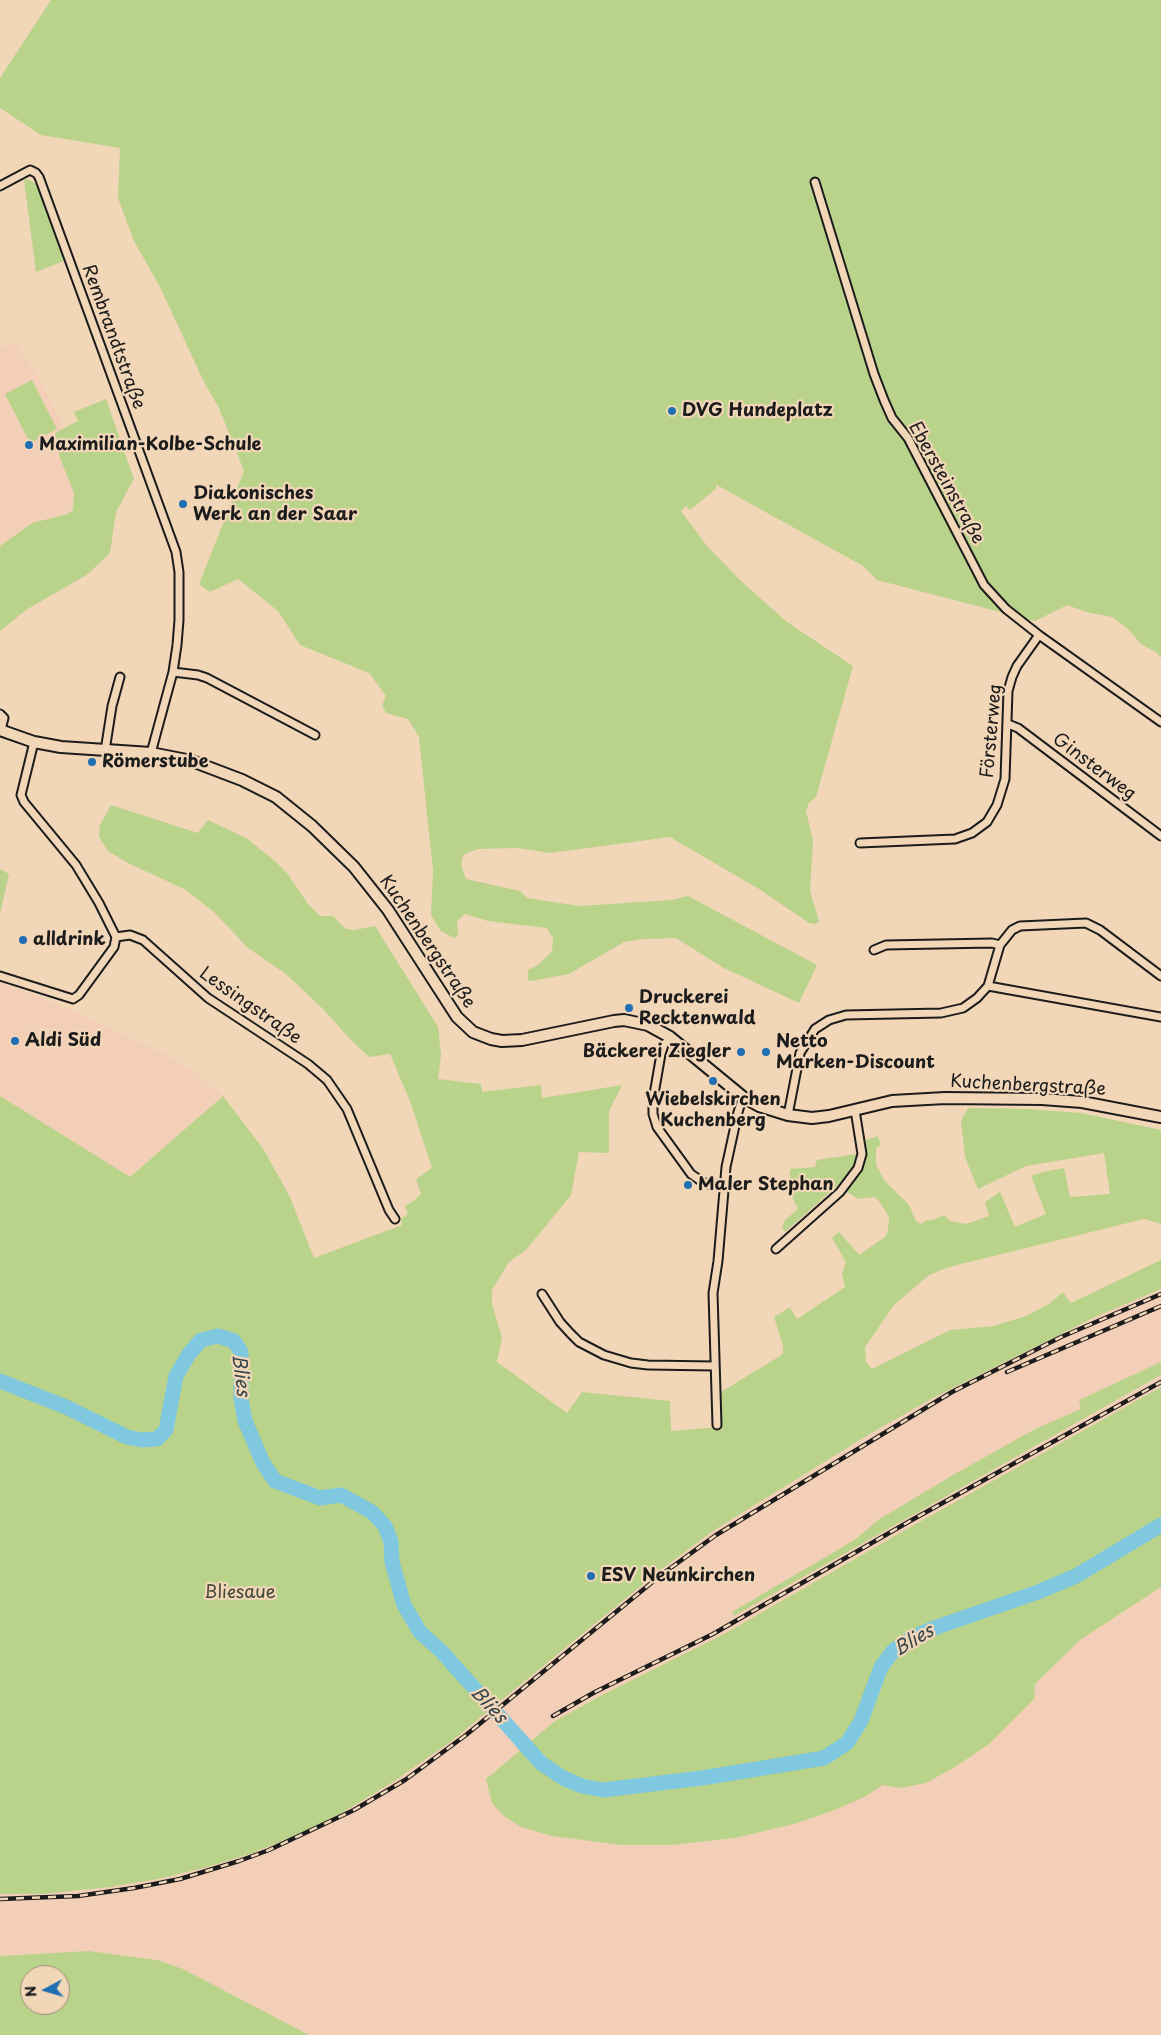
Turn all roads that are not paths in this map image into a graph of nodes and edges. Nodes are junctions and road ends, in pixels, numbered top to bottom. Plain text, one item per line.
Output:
1 (815, 182) dead end
2 (0, 186) edge
3 (1039, 636) junction
4 (173, 672) junction
5 (120, 677) dead end
6 (0, 714) edge
7 (1161, 722) edge
8 (1008, 724) junction
9 (0, 730) edge
10 (315, 735) dead end
11 (34, 742) junction
12 (105, 751) junction
13 (151, 753) junction
14 (1161, 836) edge
15 (860, 843) dead end
16 (116, 937) junction
17 (1000, 945) junction
18 (874, 950) dead end
19 (0, 976) edge
20 (1161, 976) edge
21 (988, 986) junction
22 (1161, 1017) edge
23 (670, 1037) junction
24 (743, 1097) junction
25 (855, 1110) junction
26 (788, 1115) junction
27 (1161, 1117) edge
28 (724, 1187) junction
29 (395, 1219) dead end
30 (776, 1249) dead end
31 (542, 1294) dead end
32 (714, 1366) junction
33 (717, 1425) dead end

1 - 3 street, Ebersteinstraße
2 - 4 street, Rembrandtstraße
3 - 7 street, Ebersteinstraße
3 - 8 street, Försterweg
4 - 10 street
4 - 13 street, Rembrandtstraße
5 - 12 street
6 - 9 street
8 - 14 street, Ginsterweg
8 - 15 street, Försterweg
9 - 11 main road, Kuchenbergstraße
11 - 12 main road, Kuchenbergstraße
11 - 16 street
12 - 13 main road, Kuchenbergstraße
13 - 23 main road, Kuchenbergstraße
16 - 19 street
16 - 29 street, Lessingstraße
17 - 18 street
17 - 20 street
17 - 21 street
21 - 22 street
21 - 26 street
23 - 24 main road, Kuchenbergstraße
23 - 28 street
24 - 26 main road, Kuchenbergstraße
24 - 28 street
25 - 26 main road, Kuchenbergstraße
25 - 27 main road, Kuchenbergstraße
25 - 30 street
28 - 32 street
31 - 32 street
32 - 33 street

